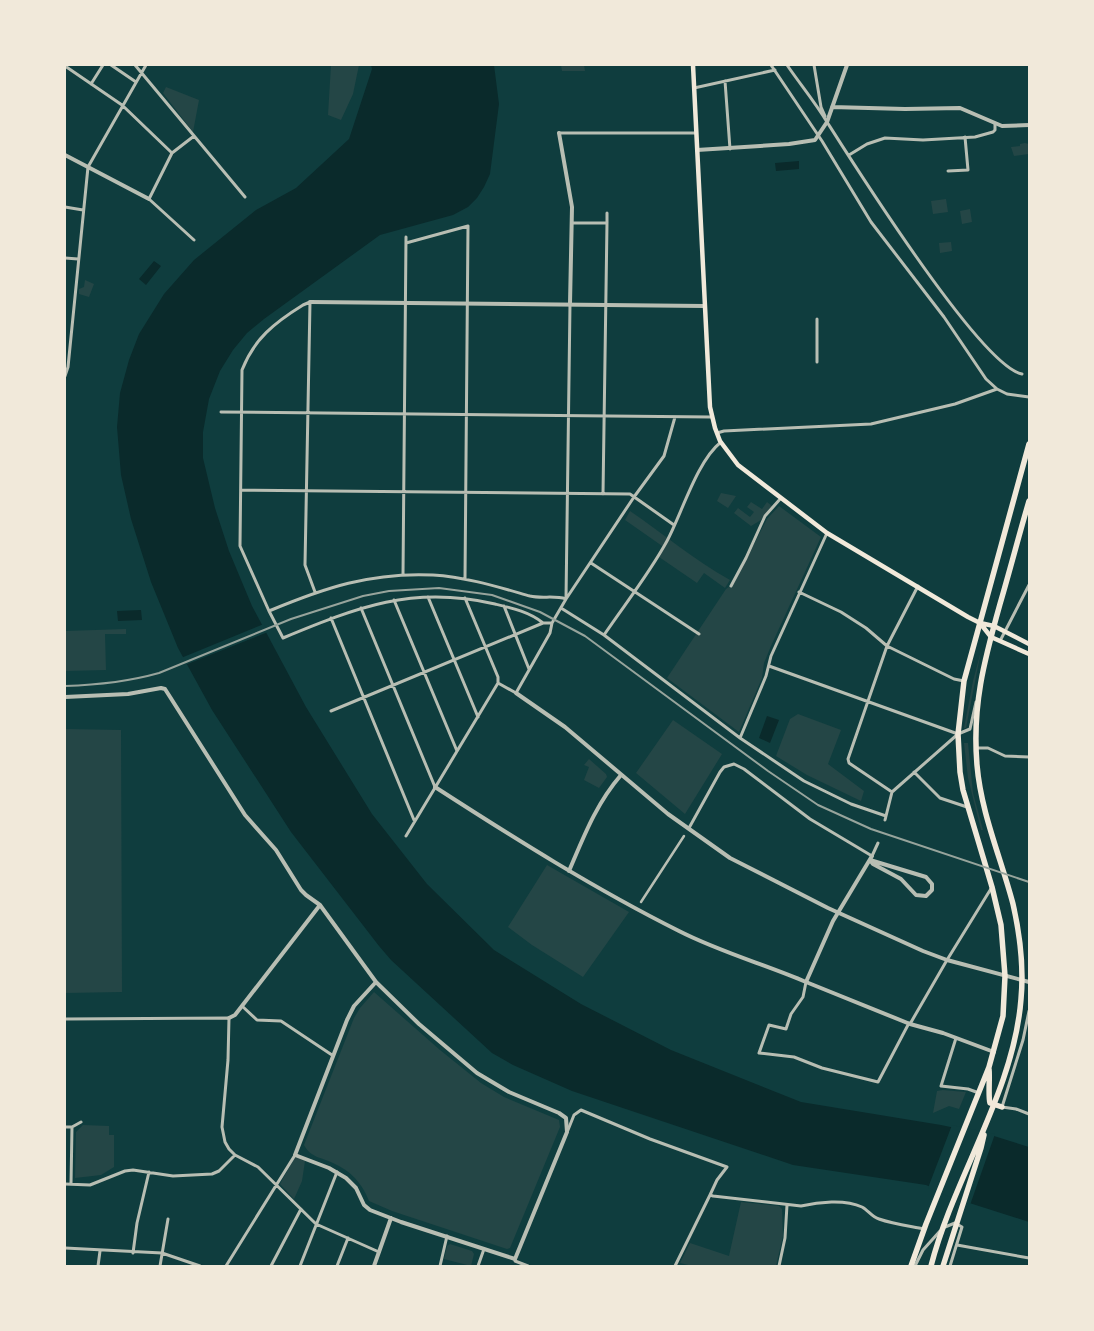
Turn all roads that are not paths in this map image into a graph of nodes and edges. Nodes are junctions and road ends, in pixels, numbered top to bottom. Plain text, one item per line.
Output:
1 (103, 65) edge
2 (111, 65) edge
3 (135, 65) edge
4 (146, 65) edge
5 (693, 65) edge
6 (771, 65) edge
7 (787, 65) edge
8 (814, 65) edge
9 (846, 65) edge
10 (65, 66) edge
11 (775, 70) junction
12 (142, 72) junction
13 (726, 81) junction
14 (136, 82) junction
15 (91, 84) junction
16 (694, 88) junction
17 (122, 105) junction
18 (832, 107) junction
19 (827, 122) junction
20 (994, 124) junction
21 (1029, 125) edge
22 (559, 133) joint
23 (696, 133) junction
24 (194, 136) junction
25 (819, 136) junction
26 (965, 137) junction
27 (730, 149) junction
28 (697, 150) junction
29 (172, 153) junction
30 (65, 155) edge
31 (849, 155) junction
32 (88, 167) junction
33 (948, 172) dead end
34 (245, 197) dead end
35 (149, 199) junction
36 (65, 207) edge
37 (83, 210) junction
38 (607, 213) dead end
39 (572, 223) junction
40 (607, 223) junction
41 (406, 237) dead end
42 (194, 240) dead end
43 (406, 243) junction
44 (65, 258) edge
45 (78, 259) junction
46 (310, 302) junction
47 (406, 303) junction
48 (468, 303) junction
49 (570, 304) junction
50 (605, 305) junction
51 (704, 306) junction
52 (817, 319) dead end
53 (817, 362) dead end
54 (1022, 374) dead end
55 (65, 376) edge
56 (998, 389) junction
57 (1029, 397) edge
58 (221, 412) dead end
59 (241, 412) junction
60 (308, 413) junction
61 (404, 414) junction
62 (467, 415) junction
63 (569, 416) junction
64 (604, 416) junction
65 (675, 417) junction
66 (711, 418) junction
67 (717, 433) junction
68 (721, 442) junction
69 (1029, 444) edge
70 (241, 490) junction
71 (307, 490) junction
72 (403, 492) junction
73 (466, 492) junction
74 (568, 494) junction
75 (603, 494) junction
76 (634, 497) junction
77 (781, 498) junction
78 (1029, 501) edge
79 (674, 525) junction
80 (827, 533) junction
81 (591, 564) junction
82 (403, 575) junction
83 (465, 579) junction
84 (1029, 585) edge
85 (731, 586) dead end
86 (918, 586) junction
87 (315, 592) junction
88 (635, 592) junction
89 (798, 592) junction
90 (428, 597) junction
91 (465, 598) junction
92 (566, 599) junction
93 (394, 600) junction
94 (504, 606) junction
95 (361, 608) junction
96 (561, 608) junction
97 (269, 611) junction
98 (331, 618) junction
99 (980, 622) junction
100 (543, 623) junction
101 (552, 623) junction
102 (994, 626) junction
103 (1005, 631) junction
104 (515, 634) junction
105 (699, 634) dead end
106 (604, 635) junction
107 (991, 637) junction
108 (1000, 641) junction
109 (1029, 644) edge
110 (887, 646) junction
111 (485, 647) junction
112 (1029, 654) edge
113 (455, 660) junction
114 (769, 666) junction
115 (529, 669) junction
116 (424, 673) junction
117 (964, 681) junction
118 (498, 682) junction
119 (393, 686) junction
120 (516, 693) junction
121 (65, 697) edge
122 (977, 697) junction
123 (364, 698) junction
124 (868, 701) junction
125 (331, 711) dead end
126 (478, 716) junction
127 (958, 734) junction
128 (740, 738) junction
129 (976, 748) junction
130 (457, 751) junction
131 (1029, 757) edge
132 (914, 772) junction
133 (621, 775) junction
134 (435, 787) junction
135 (892, 792) junction
136 (968, 808) junction
137 (414, 820) junction
138 (689, 828) junction
139 (406, 836) dead end
140 (684, 836) dead end
141 (878, 843) dead end
142 (871, 858) junction
143 (569, 871) junction
144 (992, 888) junction
145 (641, 902) dead end
146 (320, 905) junction
147 (838, 913) junction
148 (947, 960) junction
149 (1005, 976) junction
150 (1022, 980) junction
151 (376, 982) junction
152 (806, 982) junction
153 (1029, 982) edge
154 (242, 1006) junction
155 (1029, 1011) edge
156 (229, 1018) junction
157 (65, 1019) edge
158 (910, 1024) junction
159 (956, 1038) junction
160 (994, 1052) junction
161 (332, 1055) junction
162 (989, 1067) junction
163 (978, 1093) junction
164 (1002, 1107) junction
165 (1029, 1114) edge
166 (81, 1122) dead end
167 (986, 1124) junction
168 (65, 1127) edge
169 (72, 1127) junction
170 (567, 1132) junction
171 (235, 1155) junction
172 (295, 1155) junction
173 (149, 1172) junction
174 (337, 1172) junction
175 (65, 1184) edge
176 (71, 1184) junction
177 (276, 1184) junction
178 (710, 1195) junction
179 (786, 1205) junction
180 (301, 1209) junction
181 (391, 1218) junction
182 (168, 1219) dead end
183 (316, 1224) junction
184 (924, 1230) junction
185 (447, 1236) junction
186 (348, 1238) junction
187 (957, 1245) junction
188 (65, 1248) edge
189 (484, 1249) junction
190 (100, 1251) junction
191 (379, 1252) junction
192 (132, 1253) junction
193 (162, 1254) junction
194 (1029, 1258) edge
195 (515, 1259) junction
196 (98, 1266) edge
197 (160, 1266) edge
198 (200, 1266) edge
199 (226, 1266) edge
200 (271, 1266) edge
201 (300, 1266) edge
202 (337, 1266) edge
203 (374, 1266) edge
204 (440, 1266) edge
205 (478, 1266) edge
206 (528, 1266) edge
207 (675, 1266) edge
208 (779, 1266) edge
209 (911, 1266) edge
210 (915, 1266) edge
211 (931, 1266) edge
212 (943, 1266) edge
213 (950, 1266) edge

1 - 15 street
2 - 14 street
3 - 12 street
4 - 12 street
5 - 16 main road
6 - 11 street
7 - 19 street
8 - 19 street
9 - 18 street
10 - 15 street
11 - 13 street
11 - 25 street
12 - 14 street
12 - 24 street
13 - 16 street
13 - 27 street
14 - 17 street
15 - 17 street
16 - 23 main road
17 - 29 street
17 - 32 street
18 - 19 street
18 - 20 street
19 - 25 street
19 - 31 street
20 - 21 street
20 - 26 street
22 - 23 street
22 - 39 street
23 - 28 main road
24 - 29 street
24 - 34 street
25 - 27 street
25 - 56 street
26 - 31 street
26 - 33 street
27 - 28 street
28 - 51 main road
29 - 35 street
30 - 32 street
31 - 54 street
32 - 35 street
32 - 37 street
35 - 42 street
36 - 37 street
37 - 45 street
38 - 40 street
39 - 40 street
39 - 49 street
40 - 50 street
41 - 43 street
43 - 47 street
43 - 48 street
44 - 45 street
45 - 55 street
46 - 47 street
46 - 59 street
46 - 60 street
47 - 48 street
47 - 61 street
48 - 49 street
48 - 62 street
49 - 50 street
49 - 63 street
50 - 51 street
50 - 64 street
51 - 66 main road
52 - 53 street
56 - 57 street
56 - 67 street
58 - 59 street
59 - 60 street
59 - 70 street
60 - 61 street
60 - 71 street
61 - 62 street
61 - 72 street
62 - 63 street
62 - 73 street
63 - 64 street
63 - 74 street
64 - 65 street
64 - 75 street
65 - 66 street
65 - 76 street
66 - 67 main road
67 - 68 main road
68 - 77 main road
68 - 79 street
69 - 99 highway
70 - 71 street
70 - 97 street
71 - 72 street
71 - 87 street
72 - 73 street
72 - 82 street
73 - 74 street
73 - 83 street
74 - 75 street
74 - 92 street
75 - 76 street
76 - 79 street
76 - 81 street
77 - 80 main road
77 - 85 street
78 - 102 highway
79 - 88 street
80 - 86 main road
80 - 89 street
81 - 88 street
81 - 92 street
82 - 83 street
82 - 87 street
83 - 92 street
84 - 103 street
86 - 99 main road
86 - 110 street
87 - 97 street
88 - 105 street
88 - 106 street
89 - 110 street
89 - 114 street
90 - 91 street
90 - 93 street
90 - 113 street
91 - 94 street
91 - 111 street
92 - 96 street
93 - 95 street
93 - 116 street
94 - 100 street
94 - 104 street
95 - 98 street
95 - 119 street
96 - 101 street
96 - 106 street
97 - 98 street
98 - 123 street
99 - 102 main road
99 - 107 main road
99 - 117 highway
100 - 101 street
100 - 104 street
101 - 115 street
102 - 103 main road
102 - 107 highway
103 - 108 street
103 - 109 main road
104 - 111 street
104 - 115 street
106 - 128 street
107 - 108 main road
107 - 122 highway
108 - 112 main road
110 - 117 street
110 - 124 street
111 - 113 street
111 - 118 street
113 - 116 street
113 - 126 street
114 - 124 street
114 - 128 street
115 - 120 street
116 - 119 street
116 - 130 street
117 - 127 highway
118 - 120 street
118 - 126 street
119 - 123 street
119 - 134 street
120 - 133 street
121 - 146 street
122 - 127 street
122 - 129 highway
123 - 125 street
123 - 137 street
124 - 127 street
124 - 135 street
126 - 130 street
127 - 132 street
127 - 136 highway
128 - 135 street
129 - 131 street
129 - 150 highway
130 - 134 street
132 - 135 street
132 - 136 street
133 - 138 street
133 - 143 street
134 - 137 street
134 - 143 street
136 - 144 highway
137 - 139 street
138 - 142 street
138 - 147 street
140 - 145 street
141 - 142 street
142 - 142 street
142 - 147 street
143 - 152 street
144 - 148 street
144 - 149 highway
146 - 151 street
146 - 154 street
147 - 148 street
147 - 152 street
148 - 149 street
148 - 158 street
149 - 150 street
149 - 160 highway
150 - 153 street
150 - 167 highway
151 - 161 street
151 - 170 street
152 - 158 street
152 - 158 street
154 - 156 street
154 - 161 street
155 - 164 street
156 - 157 street
156 - 171 street
158 - 159 street
159 - 160 street
159 - 163 street
160 - 162 highway
161 - 172 street
162 - 163 highway
162 - 164 highway
163 - 184 highway
164 - 165 street
166 - 169 street
167 - 211 highway
167 - 212 highway
168 - 169 street
169 - 176 street
170 - 178 street
170 - 195 street
171 - 173 street
171 - 177 street
172 - 174 street
172 - 177 street
173 - 176 street
173 - 192 street
174 - 181 street
174 - 183 street
175 - 176 street
177 - 180 street
177 - 199 street
178 - 179 street
178 - 207 street
179 - 184 street
179 - 208 street
180 - 183 street
180 - 200 street
181 - 185 street
181 - 191 street
182 - 193 street
183 - 186 street
183 - 201 street
184 - 209 highway
185 - 189 street
185 - 204 street
186 - 191 street
186 - 202 street
187 - 194 street
187 - 210 street
187 - 213 street
188 - 190 street
189 - 195 street
189 - 205 street
190 - 192 street
190 - 196 street
191 - 203 street
192 - 193 street
193 - 197 street
193 - 198 street
195 - 206 street

